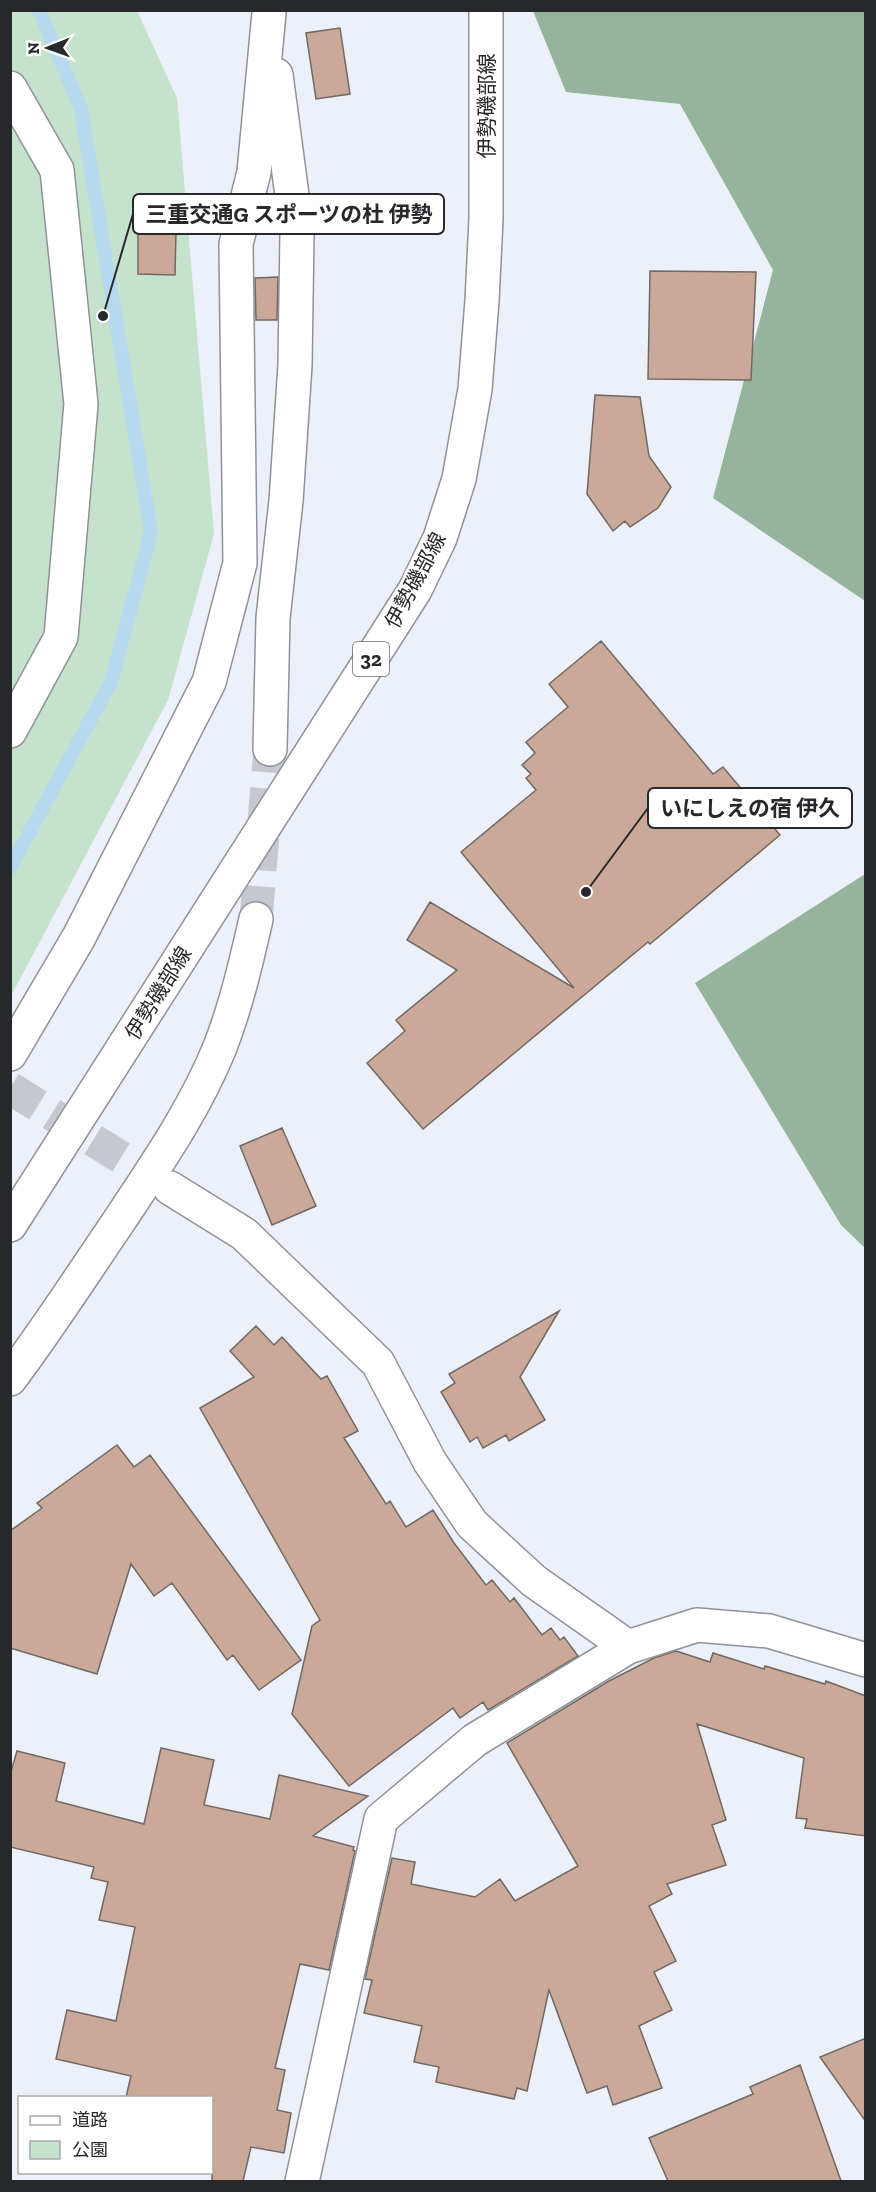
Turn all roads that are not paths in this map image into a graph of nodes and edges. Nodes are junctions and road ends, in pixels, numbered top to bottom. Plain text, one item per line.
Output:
1 (486, 10) edge
2 (269, 12) edge
3 (10, 88) edge
4 (10, 731) edge
5 (270, 749) tunnel mouth
6 (256, 919) tunnel mouth
7 (10, 1054) edge
8 (170, 1188) tunnel mouth
9 (10, 1225) edge
10 (10, 1379) edge
11 (628, 1647) junction
12 (866, 1660) edge
13 (302, 2181) edge

1 - 9 street, 伊勢磯部線 / 32
2 - 5 street
2 - 7 street
3 - 4 street
6 - 10 street
8 - 11 street
11 - 12 street
11 - 13 street

